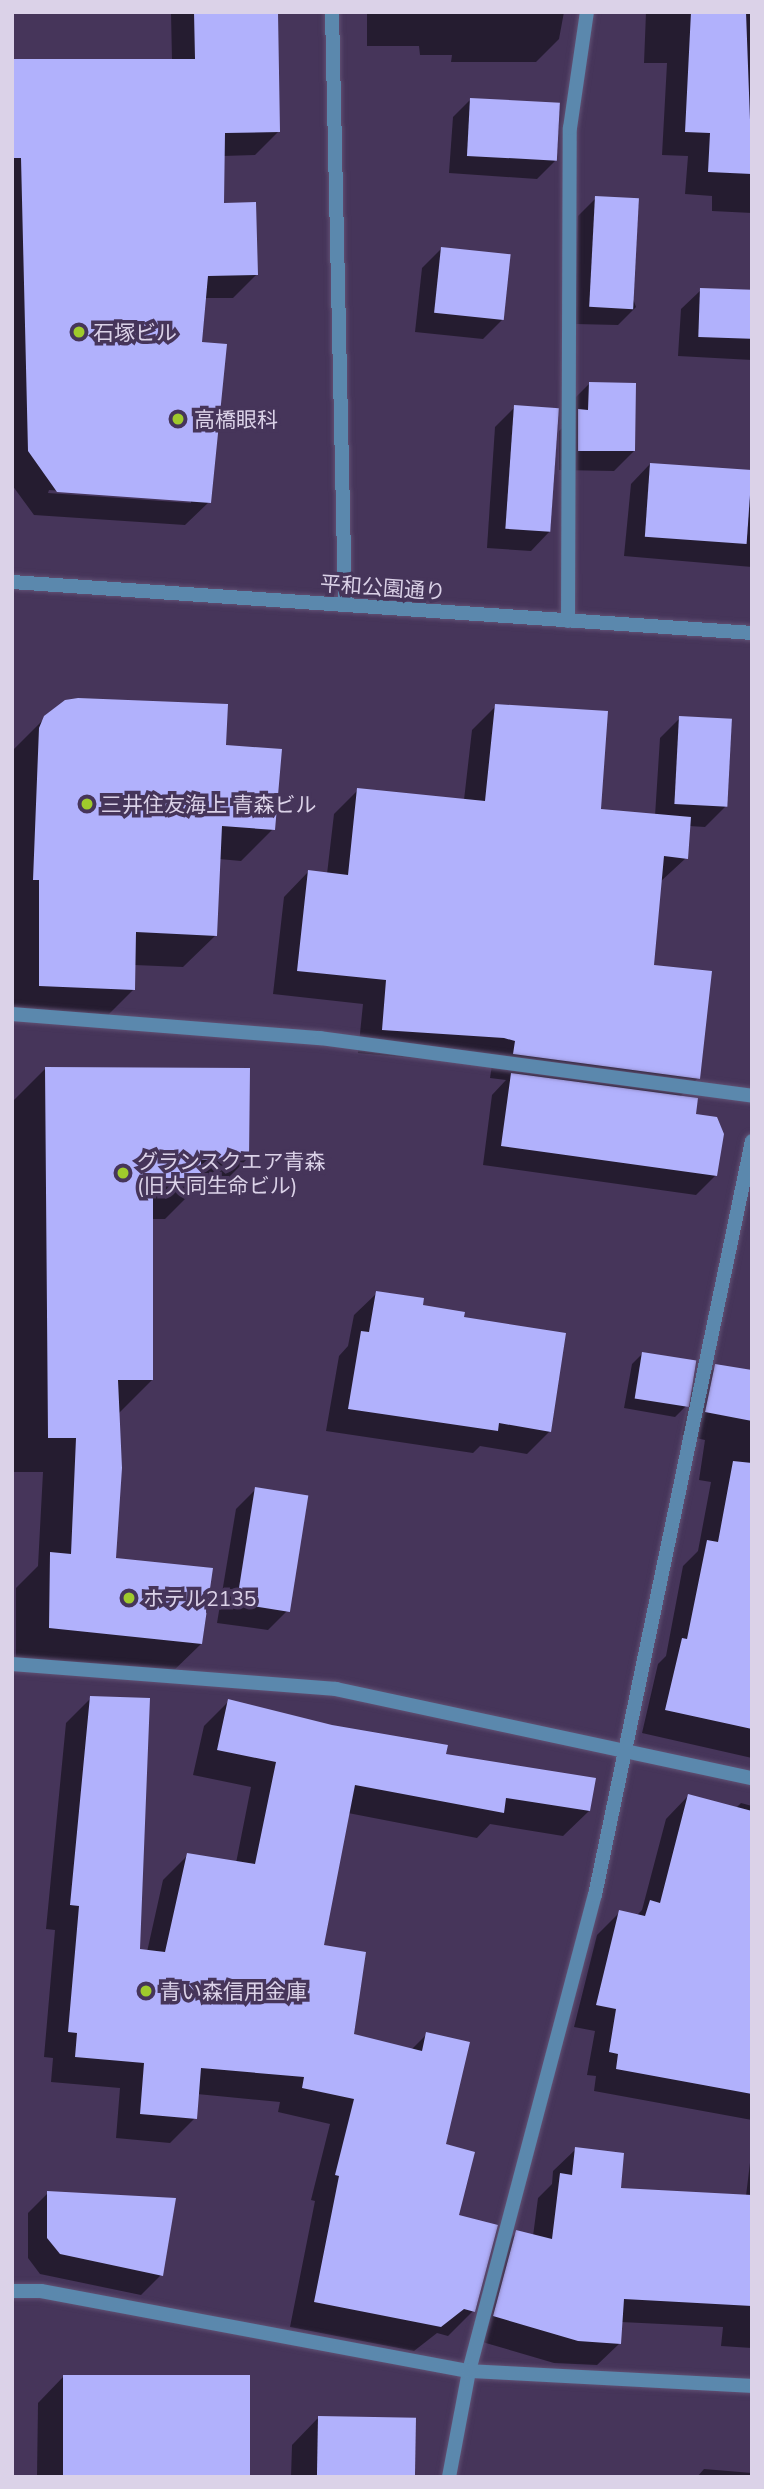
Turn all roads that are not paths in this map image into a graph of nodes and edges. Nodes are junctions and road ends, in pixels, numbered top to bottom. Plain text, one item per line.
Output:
1 (332, 12) edge
2 (587, 12) edge
3 (12, 582) edge
4 (345, 605) junction
5 (568, 621) junction
6 (752, 633) edge
7 (12, 1014) edge
8 (752, 1096) edge
9 (752, 1141) edge
10 (12, 1664) edge
11 (628, 1748) junction
12 (752, 1778) edge
13 (12, 2291) edge
14 (469, 2371) junction
15 (752, 2386) edge
16 (449, 2477) edge

1 - 4 street
2 - 5 street
3 - 4 street, 平和公園通り
4 - 5 street, 平和公園通り
5 - 6 street, 平和公園通り
7 - 8 street
9 - 11 street
10 - 11 street
11 - 12 street
11 - 14 street
13 - 14 street
14 - 15 street
14 - 16 street

